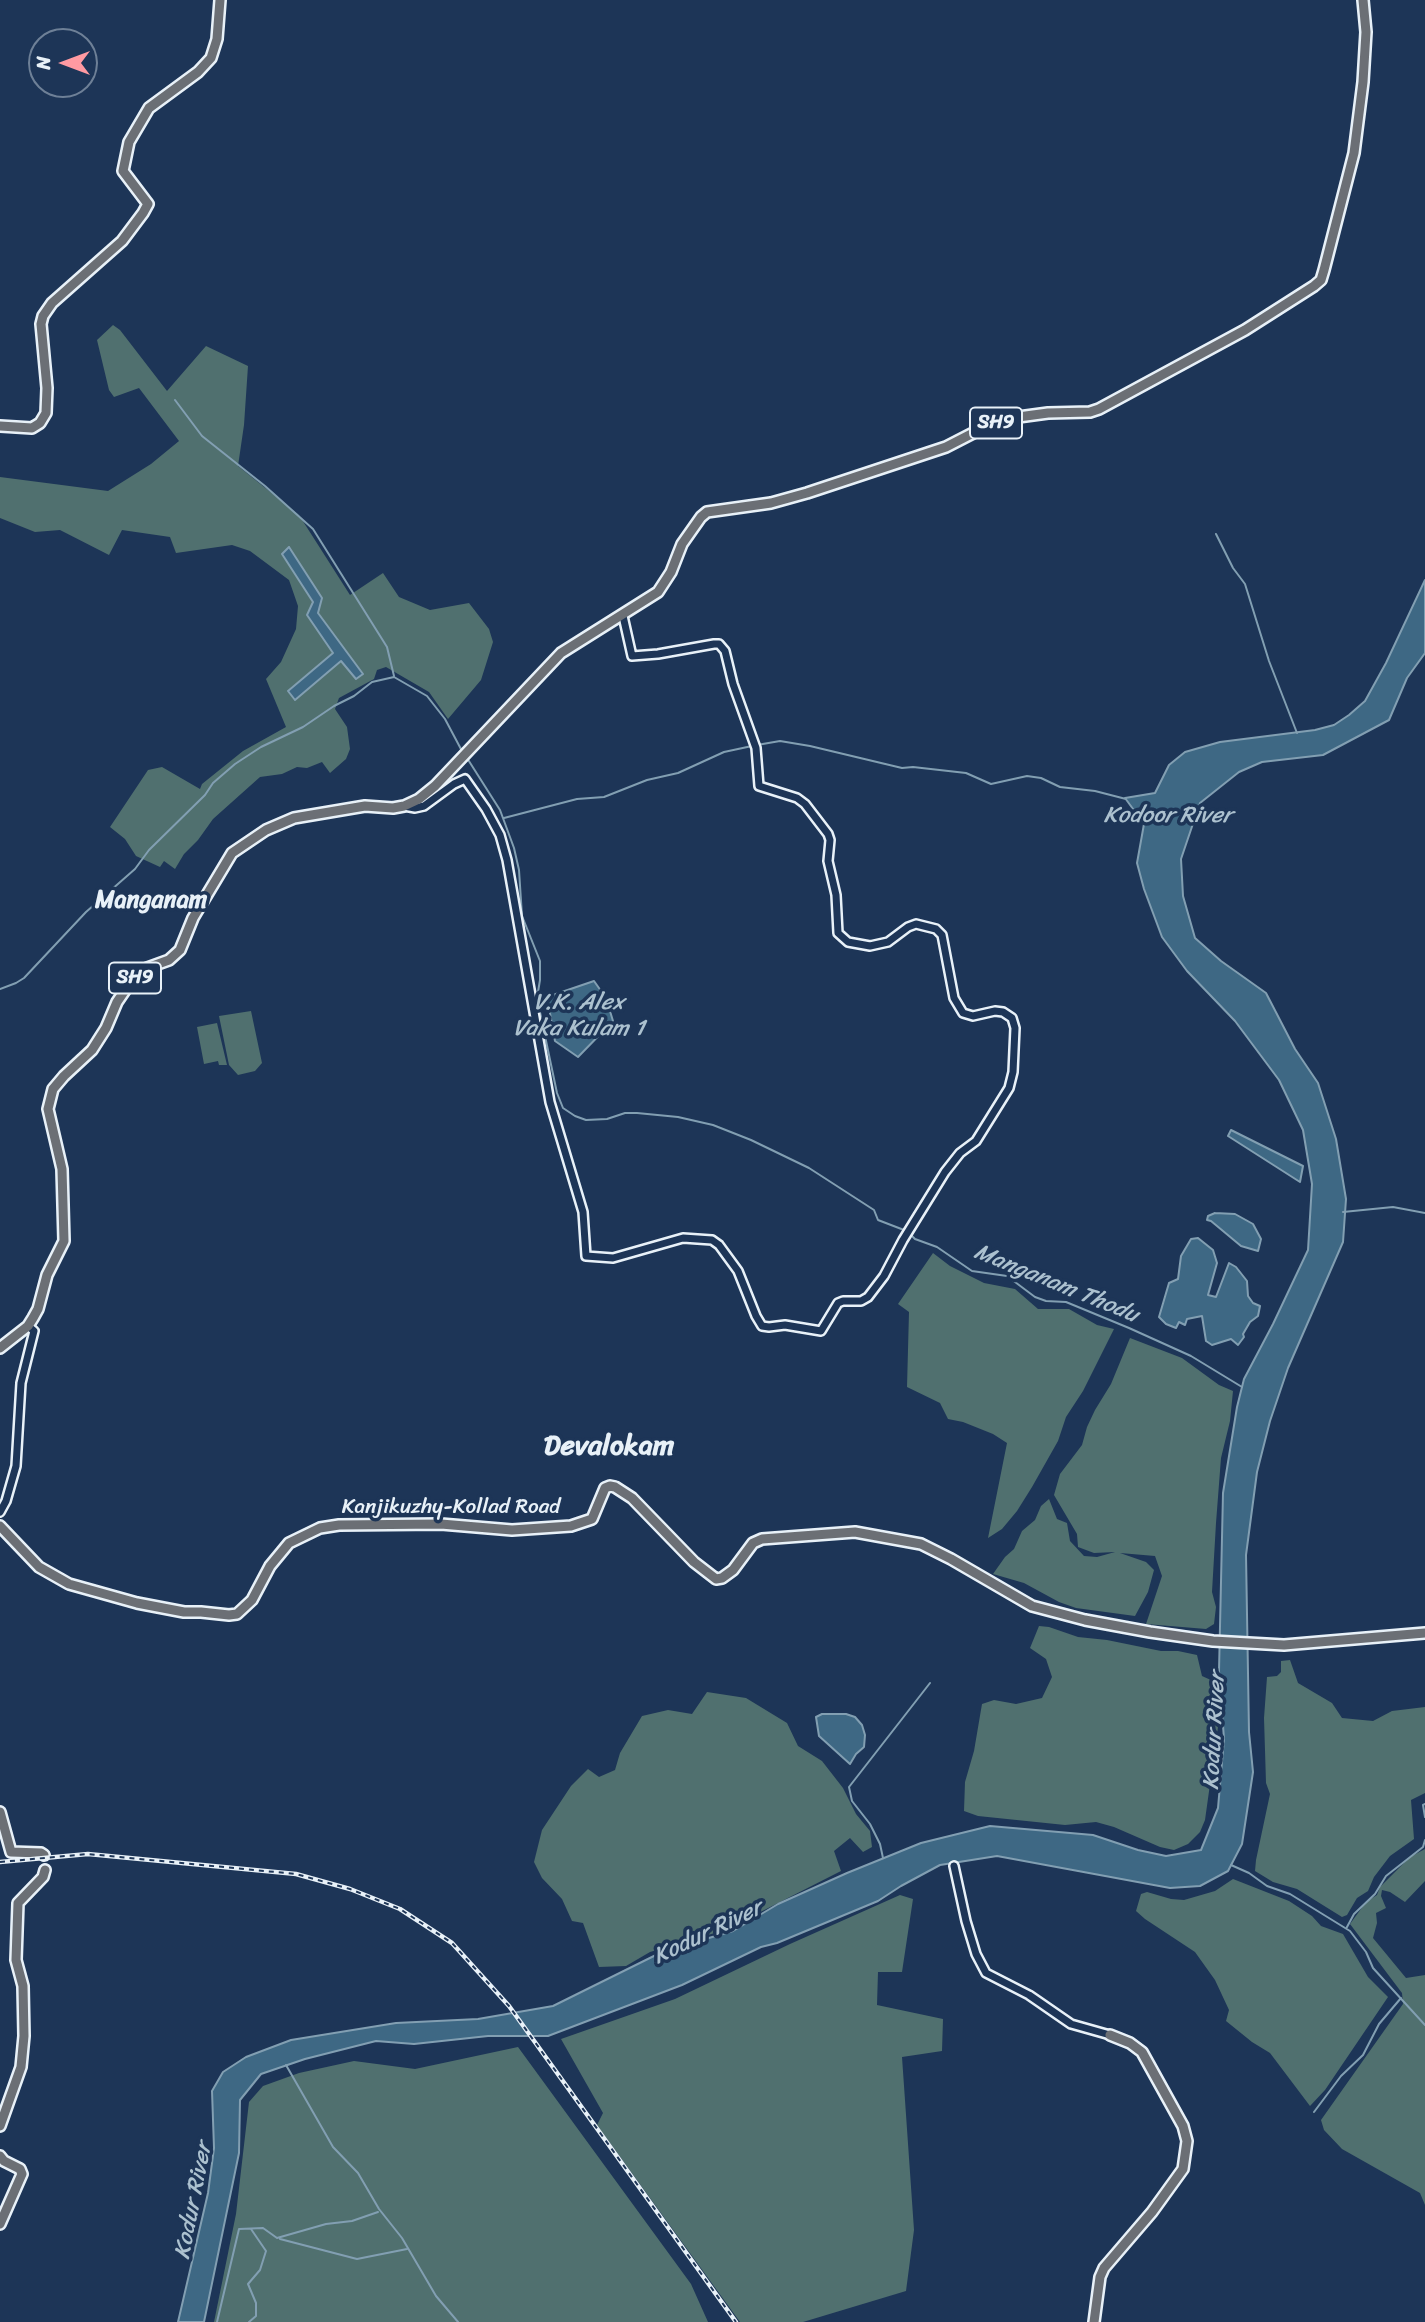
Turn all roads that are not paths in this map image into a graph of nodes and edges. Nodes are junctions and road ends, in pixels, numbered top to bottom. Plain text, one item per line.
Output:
1 (220, 0) edge
2 (1363, 0) edge
3 (0, 426) edge
4 (623, 616) junction
5 (404, 806) junction
6 (27, 1326) junction
7 (0, 1349) edge
8 (0, 1512) edge
9 (0, 1526) edge
10 (1425, 1633) edge
11 (0, 1812) edge
12 (44, 1855) dead end
13 (954, 1866) dead end
14 (45, 1870) dead end
15 (1110, 2035) joint
16 (0, 2126) edge
17 (0, 2156) edge
18 (0, 2224) edge
19 (1094, 2322) edge

1 - 3 main road
2 - 4 main road, SH9
4 - 5 main road, SH9
4 - 5 street
5 - 6 main road, SH9
6 - 7 main road, SH9
6 - 8 street
9 - 10 main road, Kanjikuzhy-Kollad Road
11 - 12 main road
13 - 15 street
14 - 16 main road
15 - 19 main road
17 - 18 main road

